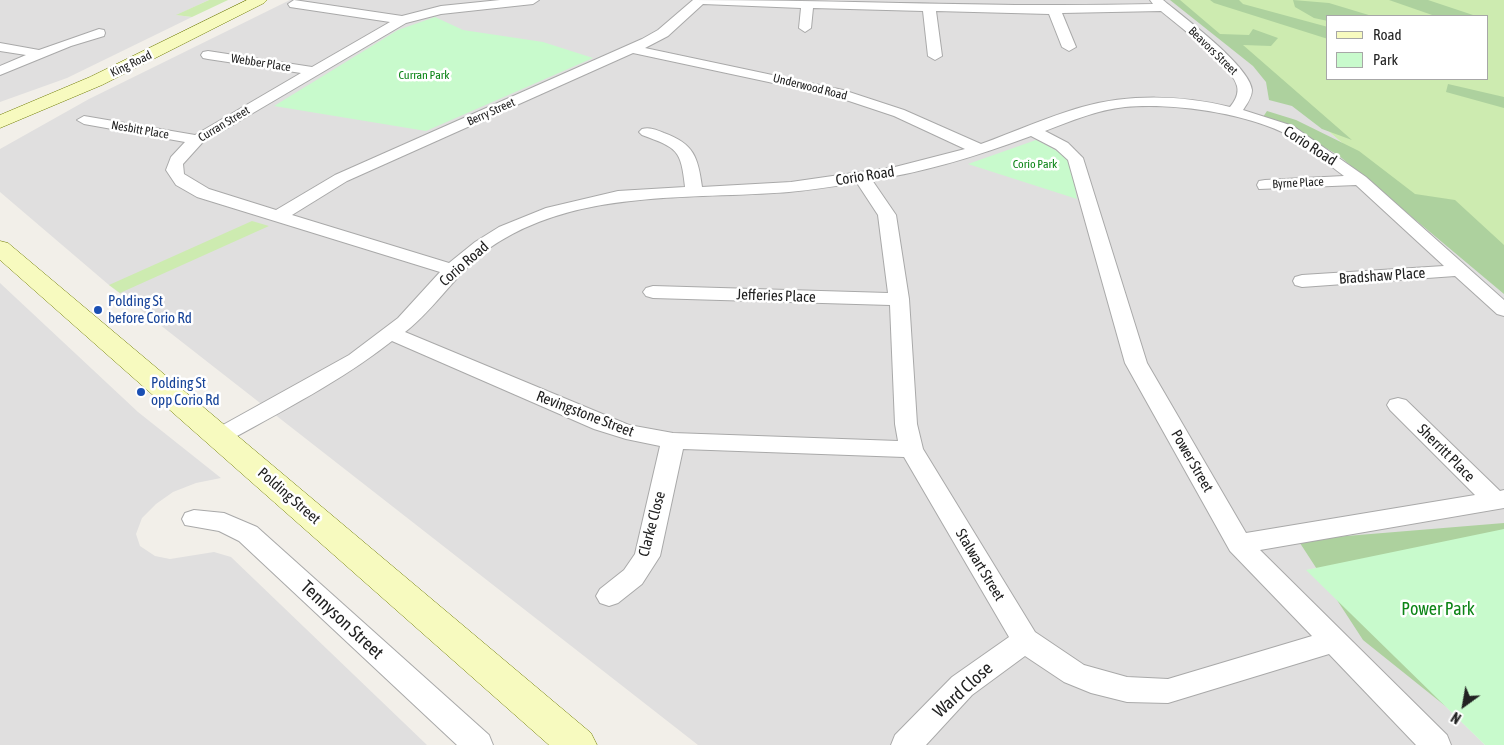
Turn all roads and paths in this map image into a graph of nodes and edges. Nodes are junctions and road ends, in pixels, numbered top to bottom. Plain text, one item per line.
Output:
1 (240, 0) edge
2 (258, 0) edge
3 (533, 0) edge
4 (700, 0) edge
5 (865, 2) edge
6 (807, 3) junction
7 (294, 4) dead end
8 (1009, 4) edge
9 (1160, 4) edge
10 (929, 6) junction
11 (1054, 10) junction
12 (402, 20) junction
13 (805, 28) dead end
14 (99, 33) dead end
15 (0, 47) edge
16 (1069, 47) dead end
17 (633, 49) junction
18 (41, 54) junction
19 (208, 55) dead end
20 (935, 56) dead end
21 (0, 71) edge
22 (314, 71) junction
23 (1234, 112) junction
24 (0, 113) edge
25 (84, 120) dead end
26 (0, 122) edge
27 (1033, 130) junction
28 (647, 132) dead end
29 (197, 140) junction
30 (980, 150) junction
31 (862, 178) junction
32 (1360, 180) junction
33 (1265, 185) dead end
34 (694, 192) junction
35 (278, 216) junction
36 (0, 248) edge
37 (452, 270) junction
38 (1461, 270) junction
39 (1302, 281) dead end
40 (653, 292) dead end
41 (899, 299) junction
42 (1504, 310) edge
43 (392, 334) junction
44 (1398, 405) dead end
45 (220, 436) junction
46 (673, 440) junction
47 (911, 449) junction
48 (1499, 500) edge
49 (194, 519) dead end
50 (1239, 544) junction
51 (609, 596) dead end
52 (1025, 640) junction
53 (1333, 641) junction
54 (478, 745) edge
55 (577, 745) edge
56 (906, 745) edge
57 (1436, 745) edge

1 - 24 main road, King Road
2 - 26 main road, King Road
3 - 12 street, Curran Street
4 - 6 street
4 - 17 street, Berry Street
5 - 6 street
5 - 10 street
6 - 13 street
7 - 12 street
8 - 10 street
8 - 11 street
9 - 11 street
9 - 23 street, Beavors Street
10 - 20 street
11 - 16 street
12 - 22 street, Curran Street
14 - 18 street
15 - 18 street
17 - 30 street, Underwood Road
17 - 35 street, Berry Street
18 - 21 street
19 - 22 street, Webber Place
22 - 29 street, Curran Street
23 - 27 street, Corio Road
23 - 32 street, Corio Road
25 - 29 street, Nesbitt Place
27 - 30 street, Corio Road
27 - 50 street, Power Street
28 - 34 street
29 - 35 street, Curran Street
30 - 31 street, Corio Road
31 - 34 street, Corio Road
31 - 41 street, Stalwart Street
32 - 33 street, Byrne Place
32 - 38 street, Corio Road
34 - 37 street, Corio Road
35 - 37 street, Curran Street
36 - 45 main road, Polding Street
37 - 43 street, Corio Road
38 - 39 street, Bradshaw Place
38 - 42 street, Corio Road
40 - 41 street, Jefferies Place
41 - 47 street, Stalwart Street
43 - 45 street, Corio Road
43 - 46 street, Revingstone Street
44 - 48 street, Sherritt Place
45 - 55 main road, Polding Street
46 - 47 street, Revingstone Street
46 - 51 street, Clarke Close
47 - 52 street, Stalwart Street
48 - 50 street
49 - 54 street, Tennyson Street
50 - 53 street, Power Street
52 - 53 street, Stalwart Street
52 - 56 street, Ward Close
53 - 57 street, Power Street

